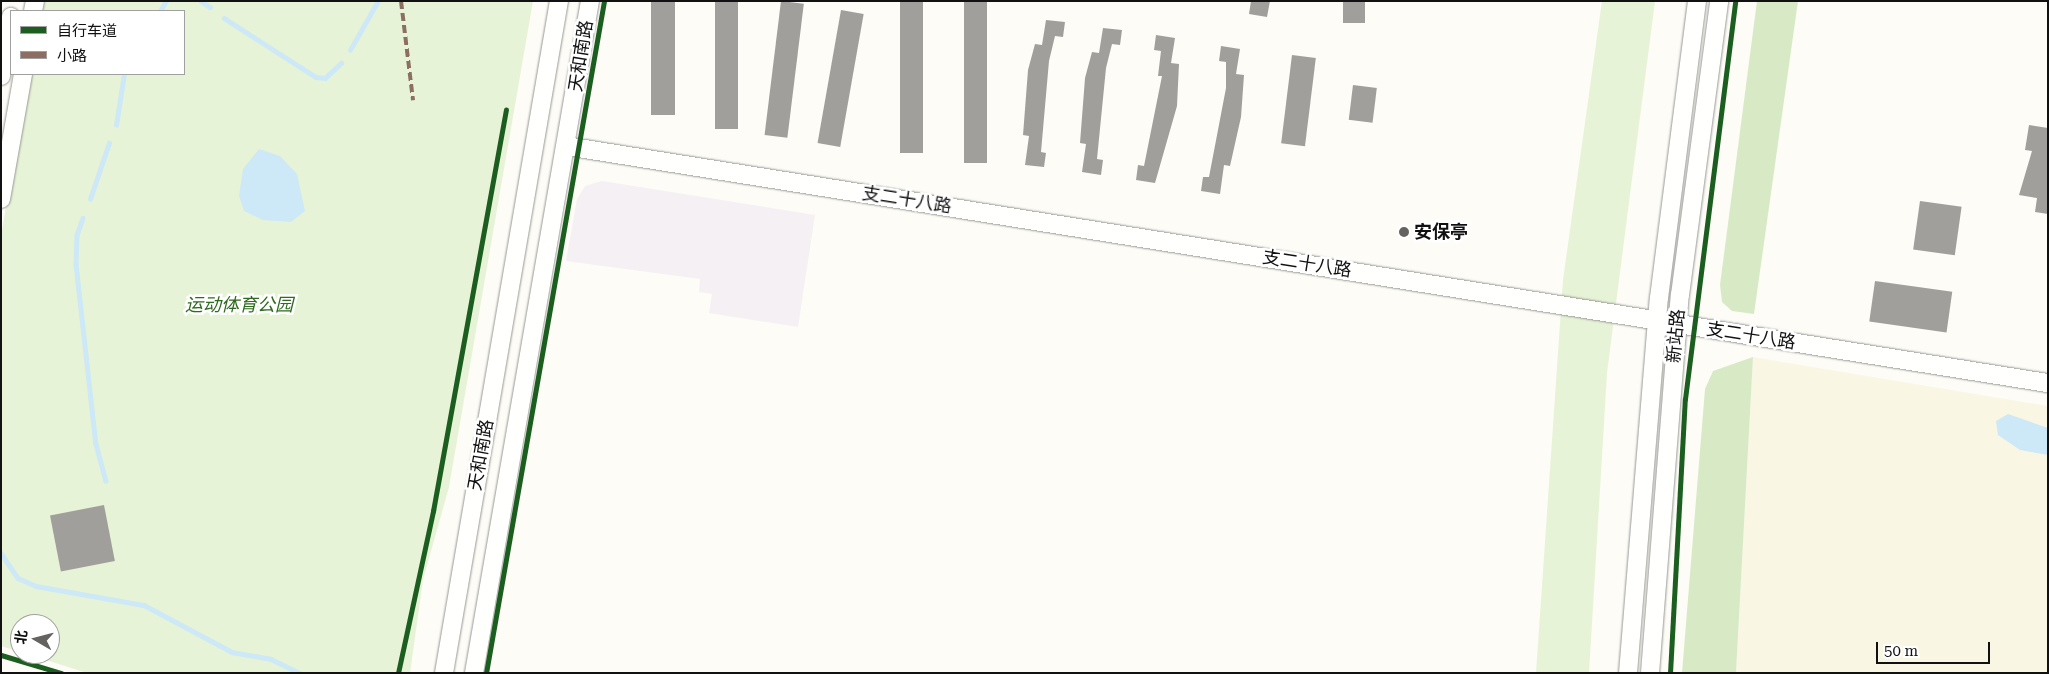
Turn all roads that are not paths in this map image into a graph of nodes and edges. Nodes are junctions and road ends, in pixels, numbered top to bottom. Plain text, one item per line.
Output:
1 (559, 1) edge
2 (590, 1) edge
3 (1697, 1) edge
4 (1719, 1) edge
5 (10, 23) edge
6 (23, 75) edge
7 (1, 76) edge
8 (566, 146) junction
9 (1, 199) edge
10 (1656, 320) junction
11 (1677, 324) junction
12 (2048, 383) edge
13 (444, 673) edge
14 (474, 673) edge
15 (1628, 673) edge
16 (1650, 673) edge

1 - 13 street, 天和南路
2 - 8 street, 天和南路
3 - 10 street, 新站路
4 - 11 street, 新站路
5 - 7 street
6 - 9 street
8 - 10 street, 支二十八路
8 - 14 street, 天和南路
10 - 11 street, 支二十八路
10 - 15 street, 新站路
11 - 12 street, 支二十八路
11 - 16 street, 新站路

